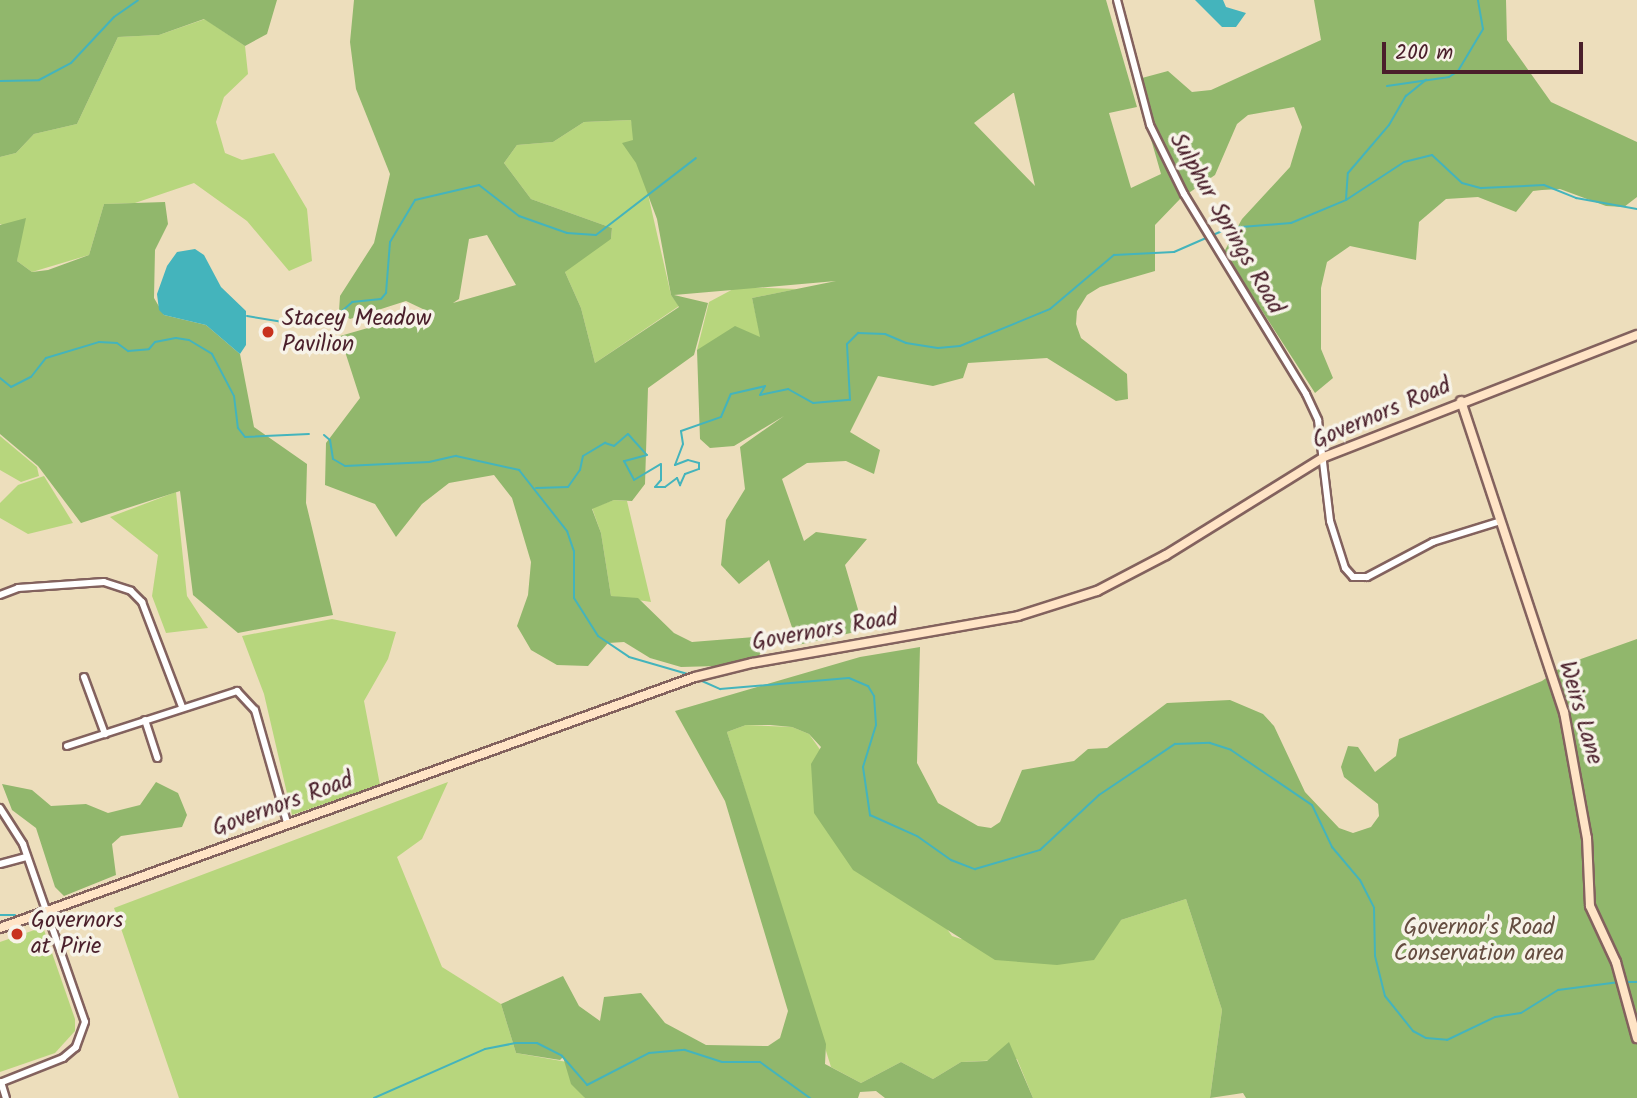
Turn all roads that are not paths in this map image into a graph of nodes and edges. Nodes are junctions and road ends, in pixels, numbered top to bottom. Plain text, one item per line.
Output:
1 (1117, 0) edge
2 (1637, 335) edge
3 (1461, 401) junction
4 (1324, 457) junction
5 (1501, 521) junction
6 (0, 596) edge
7 (84, 677) dead end
8 (182, 707) junction
9 (145, 720) junction
10 (105, 734) junction
11 (67, 746) dead end
12 (157, 758) dead end
13 (0, 808) edge
14 (287, 822) junction
15 (27, 857) junction
16 (0, 864) edge
17 (48, 912) junction
18 (0, 928) edge
19 (1637, 1038) edge
20 (1, 1083) edge
21 (6, 1098) edge

1 - 4 street, Sulphur Springs Road
2 - 3 main road, Governors Road
3 - 4 main road, Governors Road
3 - 5 main road, Weirs Lane
4 - 5 street, Sulphur Springs Road
4 - 14 main road, Governors Road
5 - 19 main road, Weirs Lane
6 - 8 street
7 - 10 street
8 - 9 street
8 - 14 street
9 - 10 street
9 - 12 street
10 - 11 street
13 - 15 street
14 - 17 main road, Governors Road
15 - 16 street
15 - 17 street
17 - 18 main road, Governors Road
17 - 20 street
20 - 21 street

